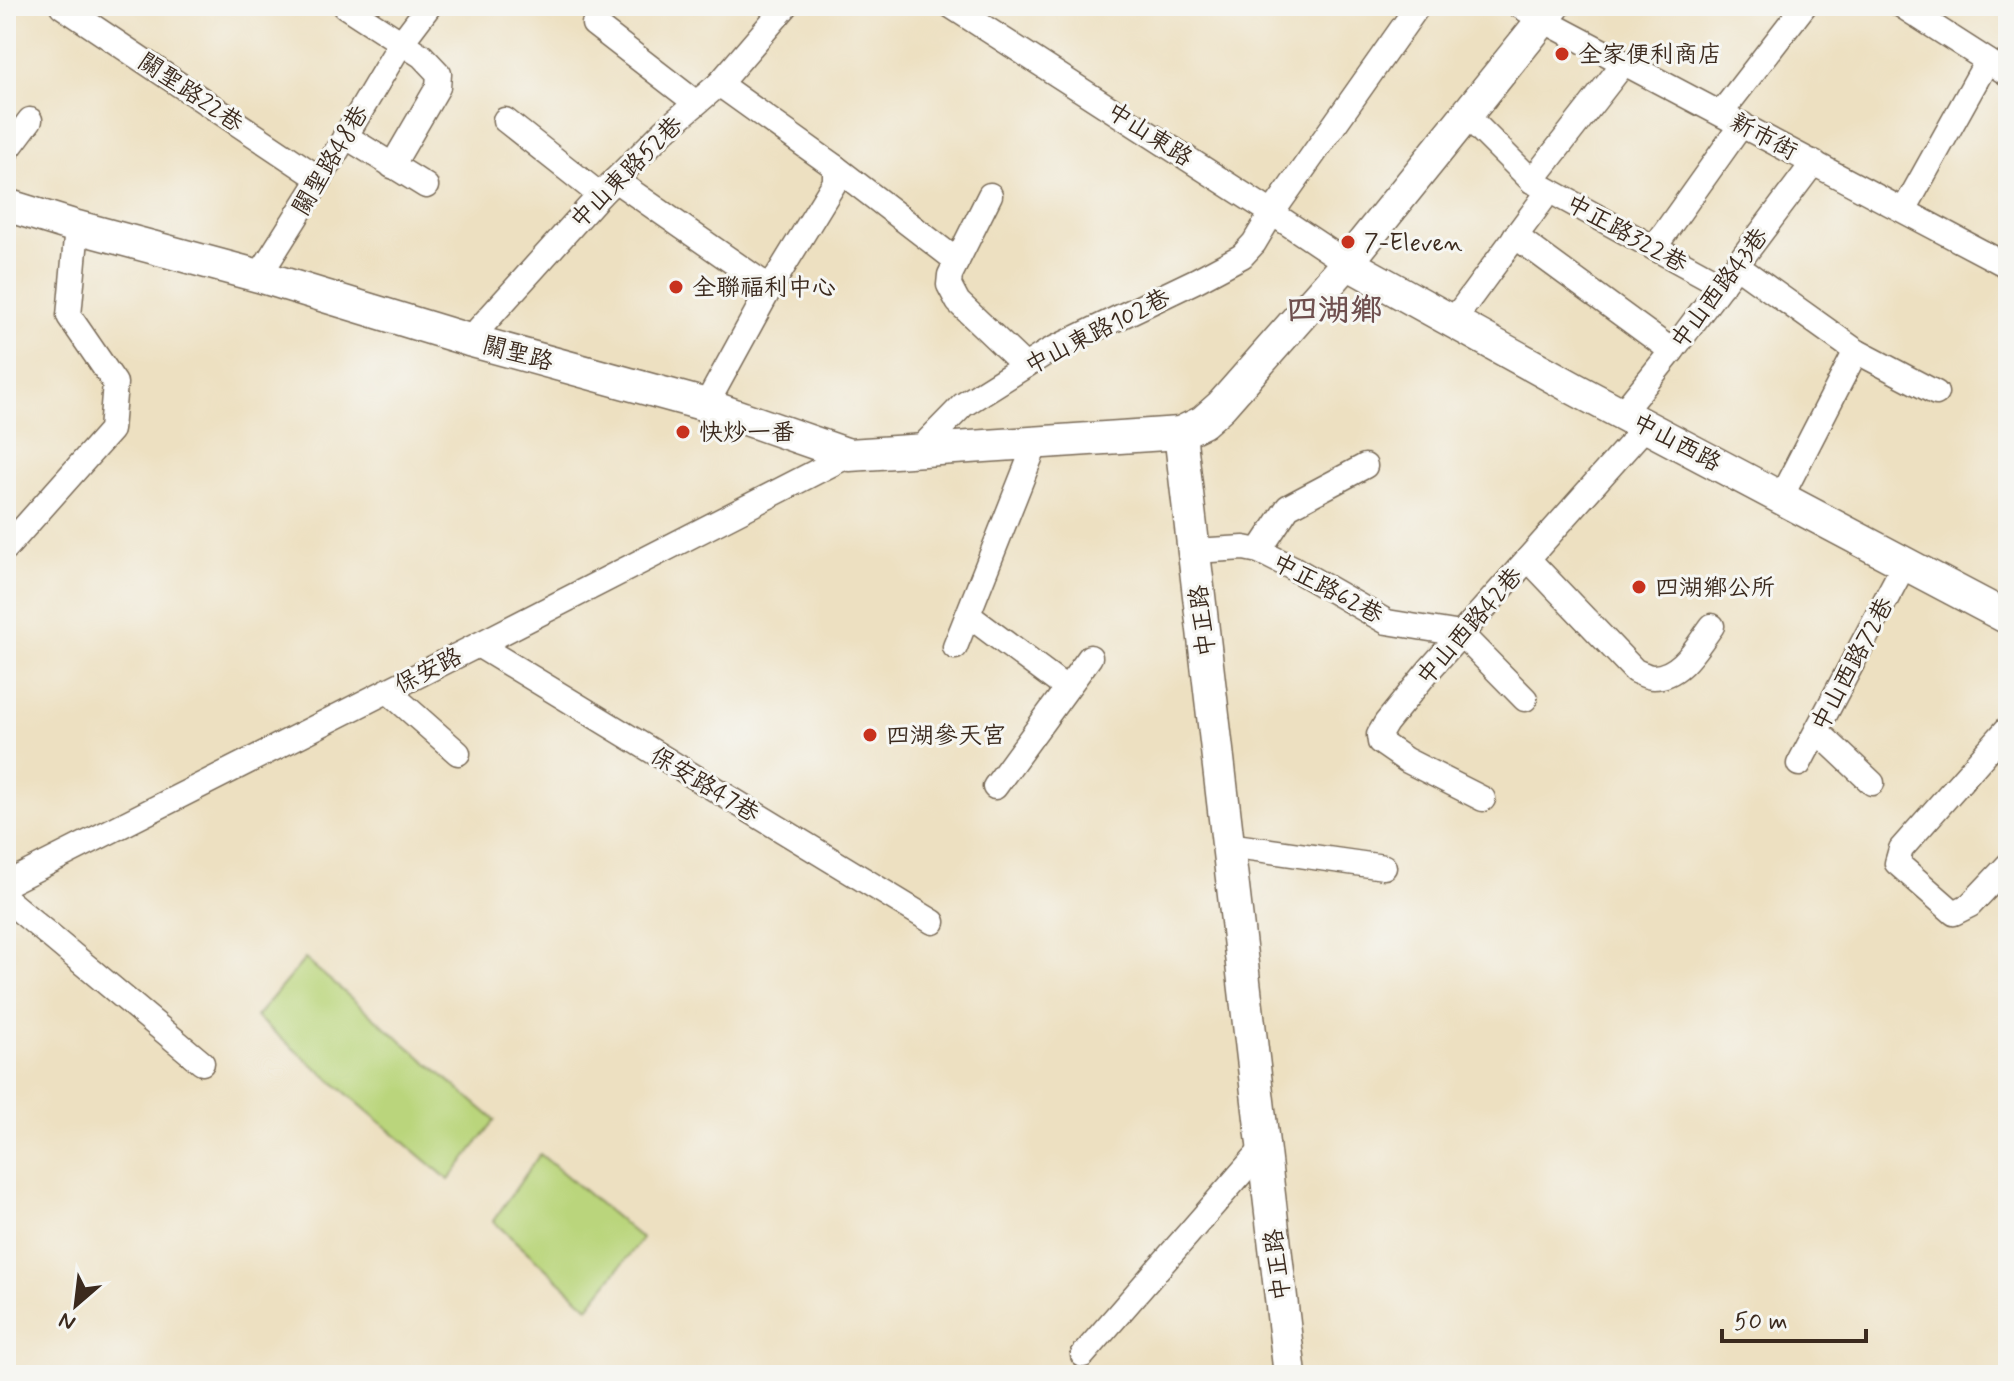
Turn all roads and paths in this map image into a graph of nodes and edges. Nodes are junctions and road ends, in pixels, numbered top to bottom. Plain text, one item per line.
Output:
1 (62, 6) edge
2 (345, 6) edge
3 (429, 6) edge
4 (786, 6) edge
5 (951, 6) edge
6 (1418, 6) edge
7 (1804, 6) edge
8 (1902, 6) edge
9 (1539, 11) edge
10 (594, 24) dead end
11 (401, 43) junction
12 (1624, 63) junction
13 (1998, 68) edge
14 (719, 84) junction
15 (696, 103) junction
16 (1466, 115) junction
17 (1731, 119) junction
18 (30, 120) dead end
19 (505, 120) dead end
20 (345, 136) junction
21 (6, 152) edge
22 (1814, 162) junction
23 (392, 166) junction
24 (835, 167) junction
25 (320, 179) junction
26 (426, 186) dead end
27 (1541, 186) junction
28 (608, 187) junction
29 (990, 195) dead end
30 (6, 205) edge
31 (1904, 210) junction
32 (1272, 213) junction
33 (77, 227) junction
34 (1515, 236) junction
35 (1654, 248) junction
36 (957, 261) junction
37 (1347, 263) junction
38 (2008, 266) edge
39 (1729, 275) junction
40 (259, 276) junction
41 (770, 288) junction
42 (1453, 321) junction
43 (469, 340) junction
44 (1672, 351) junction
45 (1856, 351) junction
46 (1025, 366) junction
47 (1936, 393) dead end
48 (706, 405) junction
49 (1634, 420) junction
50 (1180, 433) junction
51 (1036, 443) junction
52 (918, 451) junction
53 (849, 455) junction
54 (1365, 466) dead end
55 (1781, 497) junction
56 (6, 548) edge
57 (1194, 551) junction
58 (1259, 551) junction
59 (1528, 559) junction
60 (1905, 563) junction
61 (968, 615) junction
62 (2008, 618) edge
63 (1712, 626) dead end
64 (1461, 634) junction
65 (478, 645) junction
66 (955, 647) dead end
67 (1090, 657) dead end
68 (1066, 688) junction
69 (388, 691) junction
70 (1525, 699) dead end
71 (2008, 728) edge
72 (1817, 731) junction
73 (458, 753) dead end
74 (1799, 764) dead end
75 (1872, 783) dead end
76 (995, 787) dead end
77 (1483, 799) dead end
78 (1228, 845) junction
79 (2008, 865) edge
80 (1384, 867) dead end
81 (6, 884) edge
82 (6, 899) edge
83 (933, 922) dead end
84 (202, 1063) dead end
85 (1263, 1148) junction
86 (1083, 1355) dead end
87 (1290, 1375) edge

1 - 25 street, 關聖路22巷
2 - 11 street
3 - 11 street, 關聖路48巷
4 - 14 street, 中山東路52巷
5 - 32 street, 中山東路
6 - 32 street, 中山東路102巷
7 - 17 street
8 - 13 street
9 - 12 street, 新市街
9 - 16 main road
10 - 15 street
11 - 20 street, 關聖路48巷
11 - 23 street
12 - 17 street, 新市街
12 - 27 street
13 - 31 street
14 - 15 street, 中山東路52巷
14 - 24 street
15 - 28 street, 中山東路52巷
16 - 27 street, 中正路322巷
16 - 37 main road
17 - 22 street, 新市街
17 - 35 street
18 - 21 street
19 - 28 street
20 - 23 street
20 - 25 street, 關聖路48巷
22 - 31 street, 新市街
22 - 39 street, 中山西路43巷
23 - 26 street
24 - 36 street
24 - 41 street
25 - 40 street, 關聖路48巷
27 - 34 street
27 - 35 street, 中正路322巷
28 - 41 street
28 - 43 street, 中山東路52巷
29 - 36 street
30 - 33 main road, 關聖路
31 - 38 street, 新市街
32 - 37 street, 中山東路
32 - 46 street, 中山東路102巷
33 - 40 main road, 關聖路
33 - 56 street
34 - 42 street
34 - 44 street
35 - 39 street, 中正路322巷
36 - 46 street
37 - 42 main road, 中山西路
37 - 50 main road
39 - 44 street, 中山西路43巷
39 - 45 street, 中正路322巷
40 - 43 main road, 關聖路
41 - 48 street
42 - 49 main road, 中山西路
43 - 48 main road, 關聖路
44 - 49 street, 中山西路43巷
45 - 47 street, 中正路322巷
45 - 55 street
46 - 52 street, 中山東路102巷
48 - 53 main road, 關聖路
49 - 55 main road, 中山西路
49 - 59 street, 中山西路42巷
50 - 51 main road, 關聖路
50 - 57 main road, 中正路
51 - 52 main road, 關聖路
51 - 61 street
52 - 53 main road, 關聖路
53 - 65 street, 保安路
54 - 58 street
55 - 60 main road, 中山西路
57 - 58 street, 中正路62巷
57 - 78 main road, 中正路
58 - 64 street, 中正路62巷
59 - 63 street
59 - 64 street, 中山西路42巷
60 - 62 main road, 中山西路
60 - 72 street, 中山西路72巷
61 - 66 street
61 - 68 street
64 - 70 street
64 - 77 street, 中山西路42巷
65 - 69 street, 保安路
65 - 83 street, 保安路47巷
67 - 68 street
68 - 76 street
69 - 73 street
69 - 81 street, 保安路
71 - 79 street
72 - 74 street, 中山西路72巷
72 - 75 street
78 - 80 street
78 - 85 main road, 中正路
82 - 84 street
85 - 86 street
85 - 87 main road, 中正路

